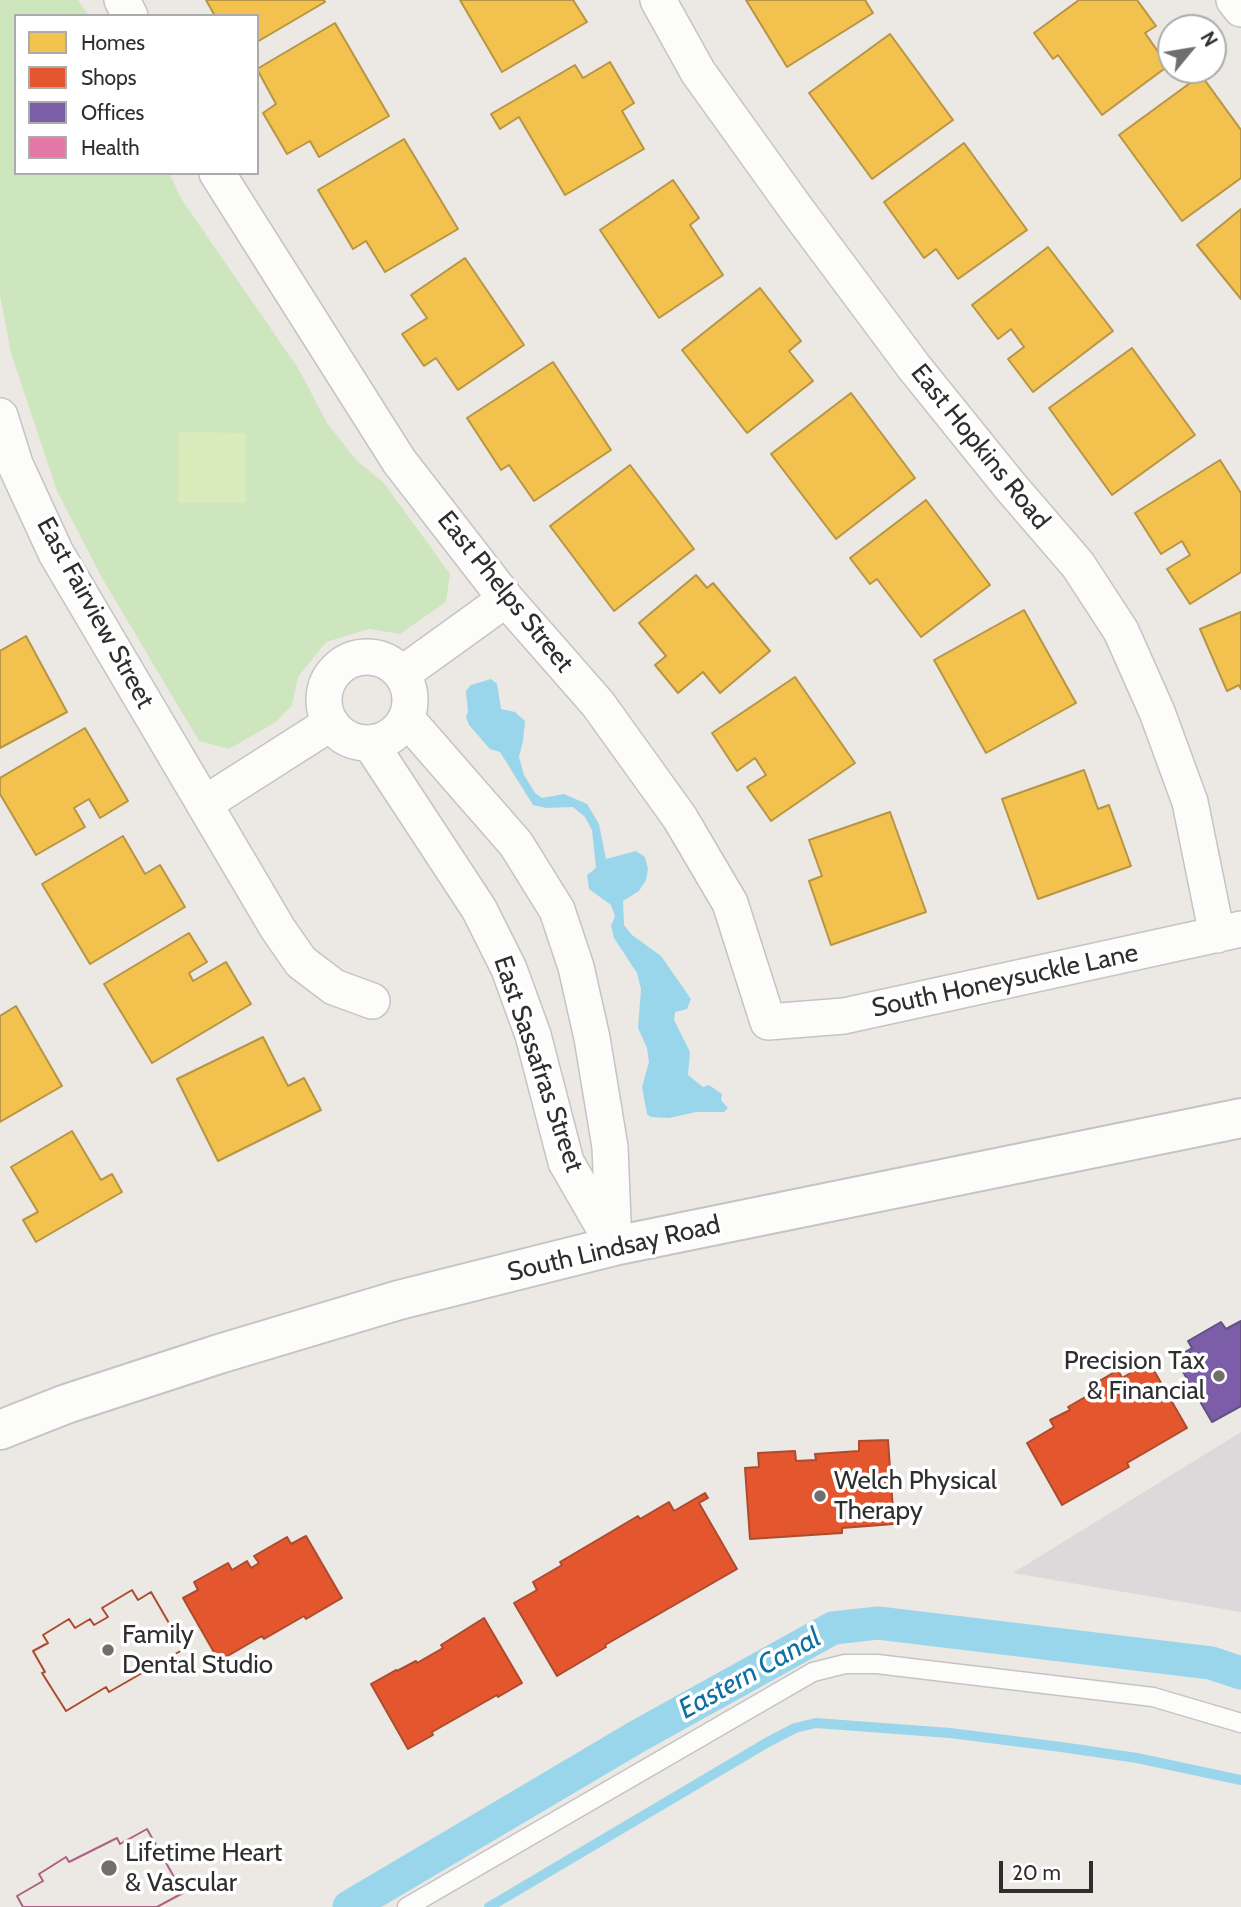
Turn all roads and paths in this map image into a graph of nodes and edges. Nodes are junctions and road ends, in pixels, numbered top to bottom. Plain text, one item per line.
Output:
1 (658, 0) edge
2 (1234, 0) edge
3 (1241, 9) edge
4 (218, 175) edge
5 (0, 416) edge
6 (506, 599) junction
7 (402, 674) junction
8 (406, 718) junction
9 (331, 723) junction
10 (370, 743) junction
11 (204, 804) junction
12 (1229, 932) edge
13 (372, 1000) dead end
14 (768, 1022) joint
15 (1241, 1118) edge
16 (614, 1246) junction
17 (0, 1430) edge
18 (1241, 1723) edge
19 (407, 1907) edge

1 - 12 street, East Hopkins Road
2 - 3 street
4 - 6 street, East Phelps Street
5 - 11 street, East Fairview Street
6 - 7 street
6 - 14 street, East Phelps Street
7 - 8 street
7 - 9 street
8 - 10 street
8 - 16 street, East Sassafras Street
9 - 10 street
9 - 11 street
10 - 16 street, East Sassafras Street
11 - 13 street, East Fairview Street
12 - 14 street, South Honeysuckle Lane
15 - 16 main road, South Lindsay Road
16 - 17 main road, South Lindsay Road
18 - 19 lane

